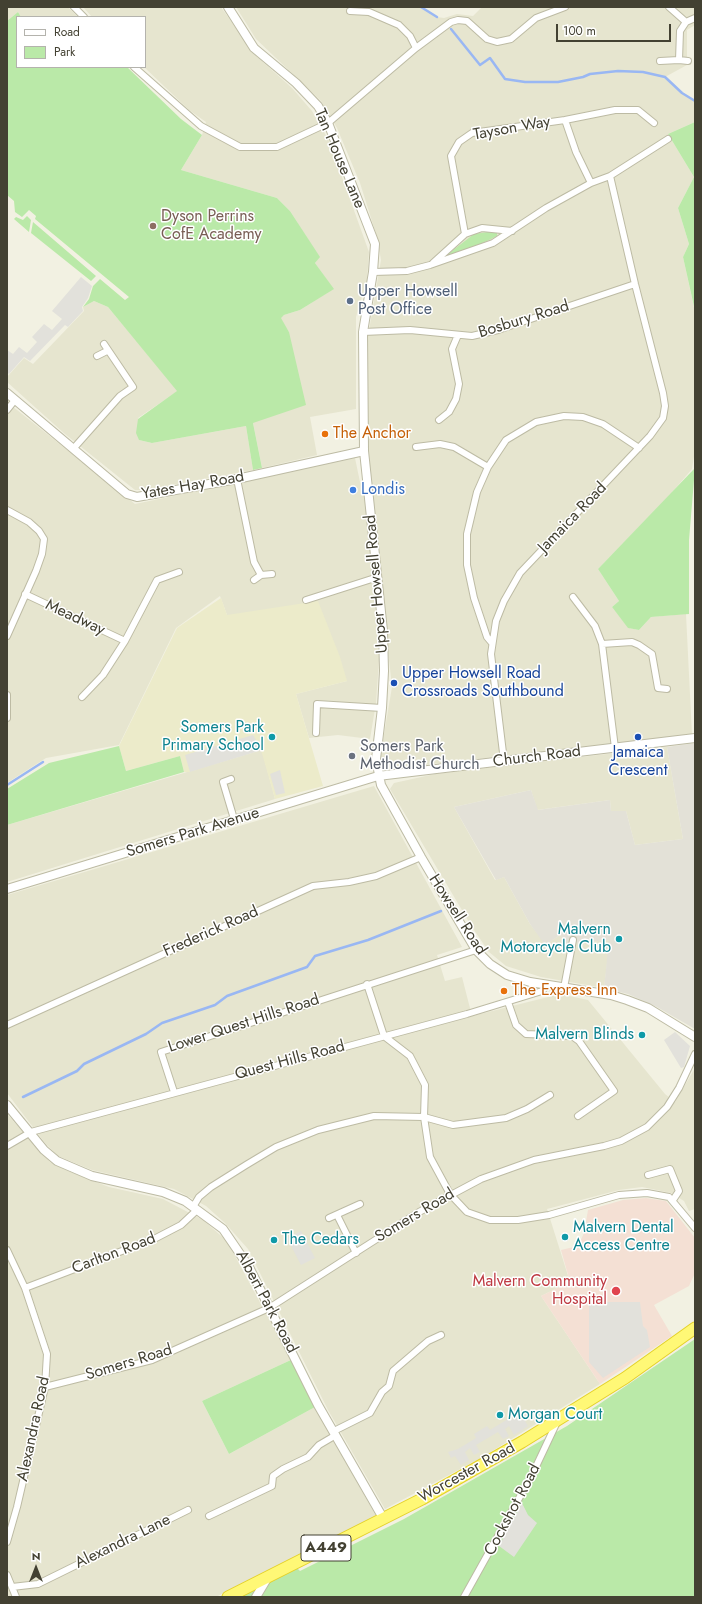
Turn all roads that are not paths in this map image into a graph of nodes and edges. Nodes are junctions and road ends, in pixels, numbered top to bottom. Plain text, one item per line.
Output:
1 (74, 7) edge
2 (228, 7) edge
3 (565, 7) edge
4 (669, 7) edge
5 (350, 11) dead end
6 (83, 16) edge
7 (695, 18) edge
8 (686, 22) junction
9 (416, 48) junction
10 (679, 60) junction
11 (660, 61) dead end
12 (688, 61) dead end
13 (135, 68) edge
14 (565, 120) junction
15 (328, 123) junction
16 (654, 123) dead end
17 (668, 139) dead end
18 (610, 176) junction
19 (591, 183) junction
20 (512, 231) junction
21 (465, 234) junction
22 (430, 265) junction
23 (373, 272) junction
24 (635, 284) junction
25 (363, 332) junction
26 (458, 335) junction
27 (104, 344) dead end
28 (107, 351) junction
29 (97, 356) dead end
30 (7, 393) edge
31 (15, 400) junction
32 (7, 410) edge
33 (439, 420) dead end
34 (416, 447) dead end
35 (639, 448) junction
36 (73, 450) junction
37 (364, 451) junction
38 (488, 467) junction
39 (236, 479) junction
40 (7, 510) edge
41 (179, 572) dead end
42 (272, 574) dead end
43 (261, 575) junction
44 (378, 576) junction
45 (254, 580) dead end
46 (25, 594) junction
47 (573, 597) dead end
48 (306, 600) dead end
49 (7, 636) edge
50 (125, 641) junction
51 (492, 643) junction
52 (602, 644) junction
53 (667, 689) dead end
54 (7, 695) edge
55 (82, 697) dead end
56 (382, 708) junction
57 (7, 718) edge
58 (316, 733) dead end
59 (695, 738) edge
60 (615, 748) junction
61 (504, 761) junction
62 (378, 776) junction
63 (230, 779) dead end
64 (234, 819) junction
65 (421, 857) junction
66 (7, 889) edge
67 (573, 940) dead end
68 (476, 950) junction
69 (367, 984) junction
70 (547, 985) junction
71 (564, 988) junction
72 (508, 1002) junction
73 (7, 1025) edge
74 (384, 1036) junction
75 (695, 1037) edge
76 (695, 1054) edge
77 (174, 1092) junction
78 (550, 1095) dead end
79 (7, 1105) edge
80 (578, 1116) dead end
81 (424, 1117) junction
82 (31, 1132) junction
83 (7, 1146) edge
84 (648, 1175) dead end
85 (450, 1194) junction
86 (673, 1200) junction
87 (360, 1204) dead end
88 (195, 1208) junction
89 (337, 1215) junction
90 (329, 1218) dead end
91 (695, 1228) edge
92 (7, 1250) edge
93 (356, 1253) junction
94 (25, 1288) junction
95 (270, 1308) junction
96 (695, 1328) edge
97 (441, 1335) dead end
98 (45, 1387) junction
99 (558, 1421) junction
100 (335, 1433) junction
101 (188, 1510) dead end
102 (209, 1516) dead end
103 (383, 1518) junction
104 (7, 1542) edge
105 (7, 1575) edge
106 (268, 1577) junction
107 (12, 1587) junction
108 (16, 1597) edge
109 (228, 1597) edge
110 (256, 1597) edge
111 (464, 1597) edge

1 - 6 street
2 - 15 street, Tan House Lane
3 - 9 street
4 - 8 street
5 - 9 street
7 - 8 street
8 - 10 street
9 - 15 street
10 - 11 street
10 - 12 street
13 - 15 street
14 - 16 street, Tayson Way
14 - 19 street
14 - 21 street, Tayson Way
15 - 23 street, Tan House Lane
17 - 18 street
18 - 19 street
18 - 24 street, Jamaica Road
19 - 20 street
20 - 21 street
20 - 22 street
21 - 22 street
22 - 23 street
23 - 25 street, Upper Howsell Road
24 - 26 street, Bosbury Road
24 - 35 street, Jamaica Road
25 - 26 street, Bosbury Road
25 - 37 street, Upper Howsell Road
26 - 33 street
27 - 28 street
28 - 29 street
28 - 36 street
30 - 31 street, Yates Hay Road
31 - 32 street
31 - 36 street, Yates Hay Road
34 - 38 street
35 - 38 street
35 - 51 street, Jamaica Road
36 - 39 street, Yates Hay Road
37 - 39 street, Yates Hay Road
37 - 44 street, Upper Howsell Road
38 - 51 street
39 - 43 street
40 - 46 street
41 - 50 street, Meadway
42 - 43 street
43 - 45 street
44 - 48 street
44 - 56 street, Upper Howsell Road
46 - 49 street
46 - 50 street, Meadway
47 - 52 street
50 - 55 street, Meadway
51 - 61 street, Jamaica Road
52 - 53 street
52 - 60 street
54 - 57 street
56 - 58 street
56 - 62 street, Upper Howsell Road
59 - 60 street, Church Road
60 - 61 street, Church Road
61 - 62 street, Church Road
62 - 64 street, Somers Park Avenue
62 - 65 street, Howsell Road
63 - 64 street
64 - 66 street, Somers Park Avenue
65 - 68 street, Howsell Road
65 - 73 street, Frederick Road
67 - 71 street
68 - 69 street, Lower Quest Hills Road
68 - 70 street, Howsell Road
69 - 74 street
69 - 77 street, Lower Quest Hills Road
70 - 71 street, Howsell Road
70 - 72 street, Quest Hills Road
71 - 75 street, Howsell Road
72 - 74 street, Quest Hills Road
72 - 80 street
74 - 77 street, Quest Hills Road
74 - 81 street
76 - 85 street, Somers Road
77 - 82 street, Quest Hills Road
78 - 81 street, Carlton Road
79 - 82 street, Albert Park Road
81 - 85 street
81 - 88 street, Carlton Road
82 - 83 street, Quest Hills Road
82 - 88 street, Albert Park Road
84 - 86 street
85 - 86 street
85 - 93 street, Somers Road
86 - 91 street
87 - 89 street
88 - 94 street, Carlton Road
88 - 95 street, Albert Park Road
89 - 90 street
89 - 93 street
92 - 94 street, Alexandra Road
93 - 95 street, Somers Road
94 - 98 street, Alexandra Road
95 - 98 street, Somers Road
95 - 100 street, Albert Park Road
96 - 99 highway, Worcester Road / A449
97 - 100 street
98 - 104 street, Alexandra Road
99 - 103 highway, Worcester Road / A449
99 - 111 street, Cockshot Road
100 - 102 street
100 - 103 street, Albert Park Road
101 - 107 street, Alexandra Lane
103 - 106 highway, Worcester Road / A449
105 - 107 street
106 - 109 highway, Worcester Road / A449
106 - 110 street
107 - 108 street

